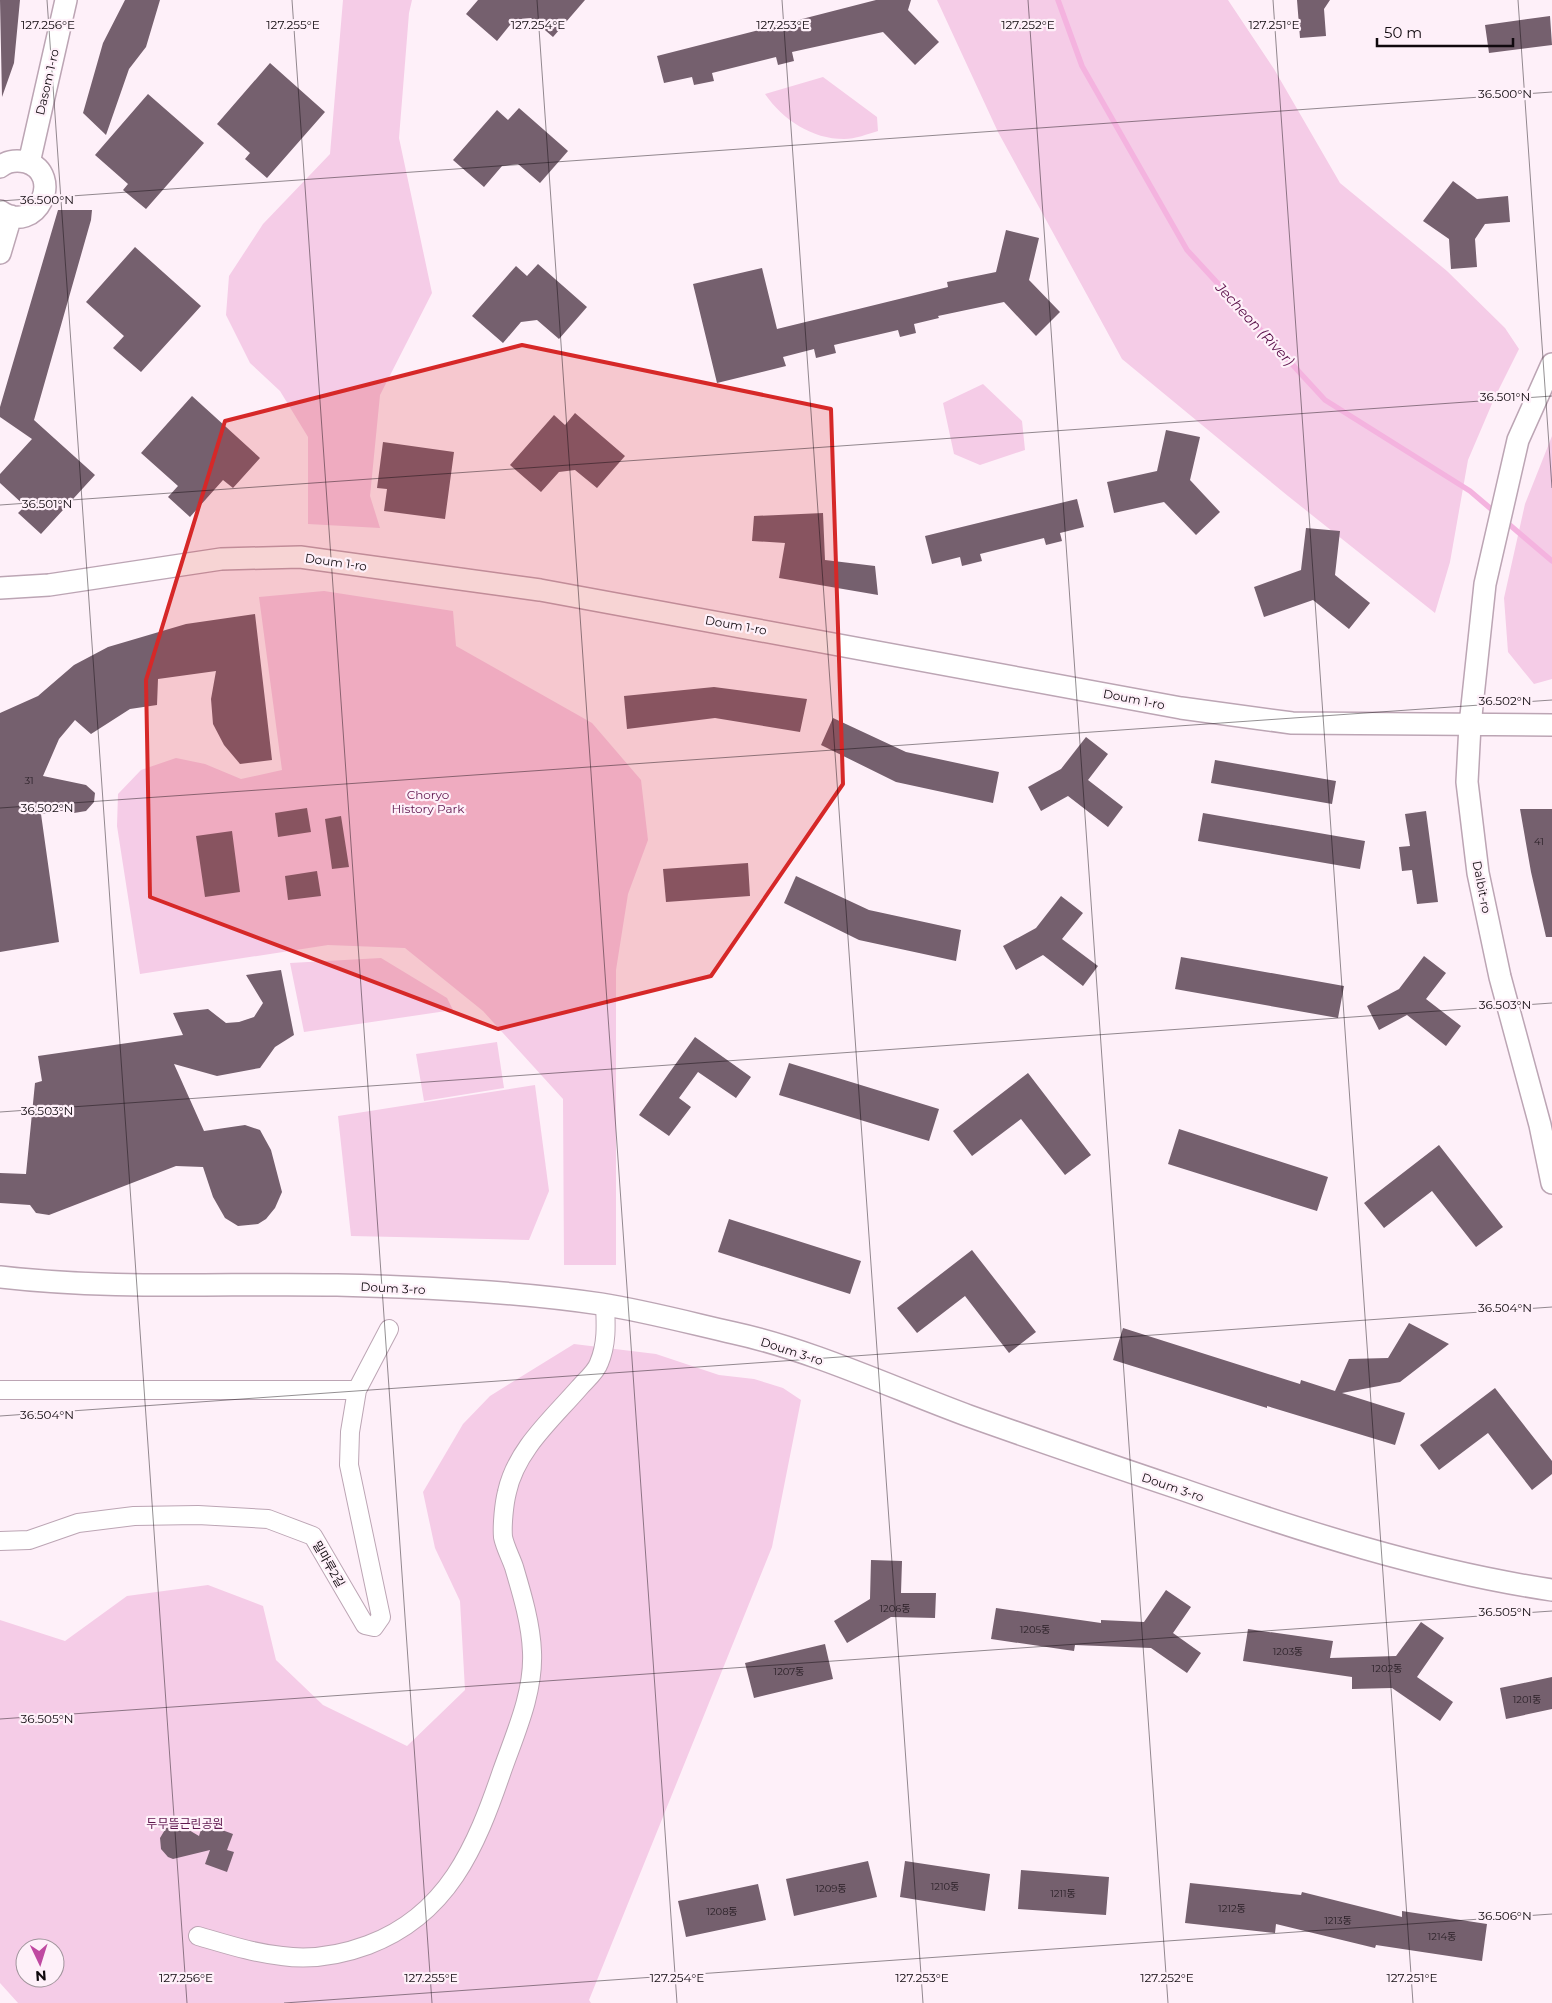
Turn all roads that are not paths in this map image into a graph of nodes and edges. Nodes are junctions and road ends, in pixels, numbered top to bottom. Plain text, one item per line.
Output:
1 (66, 0) edge
2 (29, 163) junction
3 (0, 167) edge
4 (5, 213) edge
5 (0, 253) edge
6 (1552, 364) edge
7 (0, 588) edge
8 (1470, 725) junction
9 (1552, 725) edge
10 (1552, 1183) edge
11 (0, 1277) edge
12 (604, 1305) junction
13 (388, 1329) dead end
14 (0, 1390) edge
15 (358, 1390) junction
16 (0, 1541) edge
17 (1552, 1590) edge
18 (198, 1936) dead end

1 - 2 street, Dasom 1-ro
2 - 3 street
2 - 4 street
4 - 5 street
6 - 8 street, Dalbit-ro
7 - 8 street, Doum 1-ro
8 - 9 street, Doum 1-ro
8 - 10 street, Dalbit-ro
11 - 12 street, Doum 3-ro
12 - 17 street, Doum 3-ro
12 - 18 street
13 - 15 street, 밀마루2길
14 - 15 street
15 - 16 street, 밀마루2길

